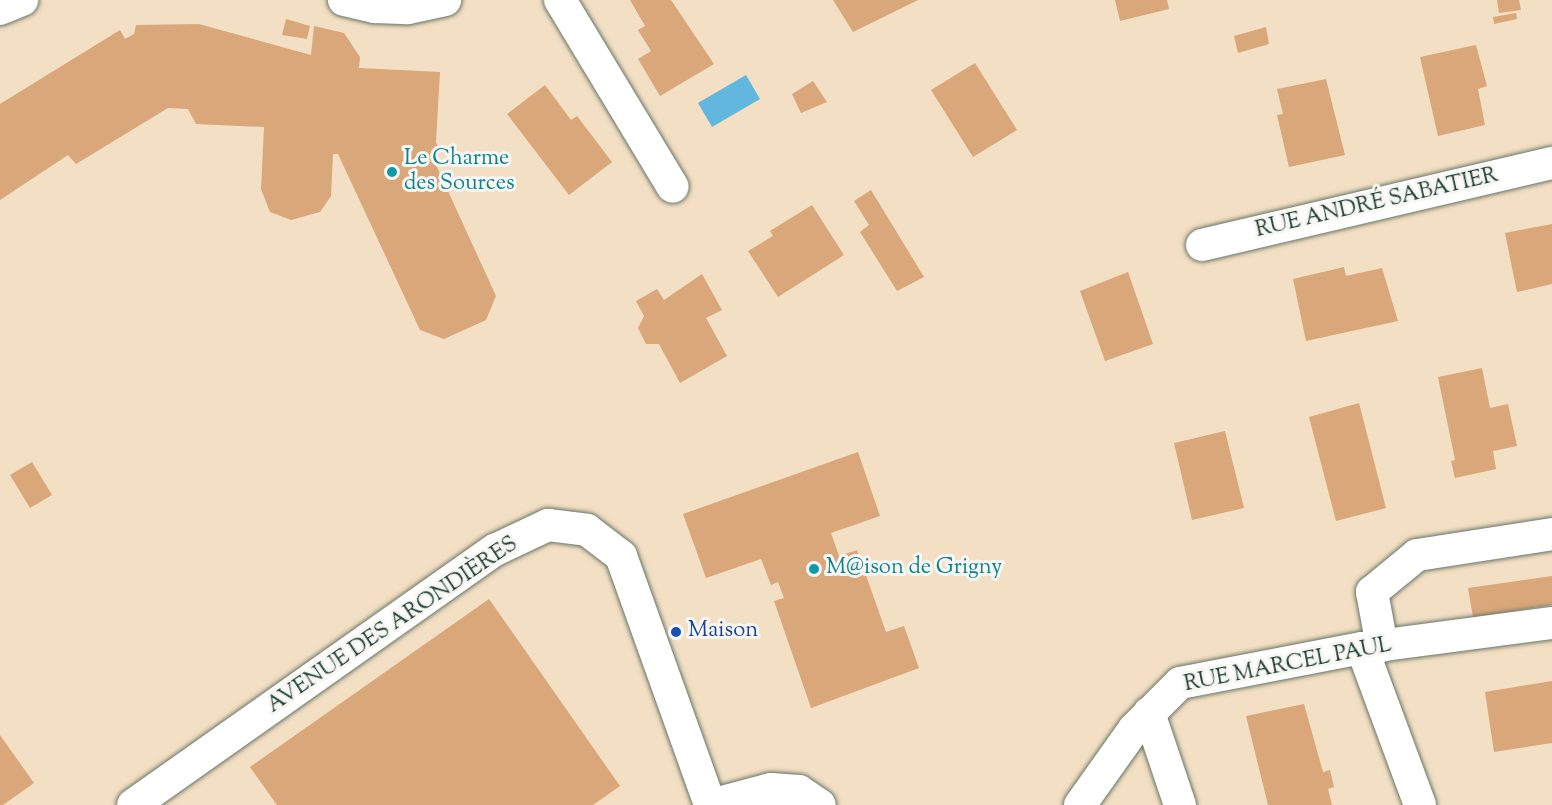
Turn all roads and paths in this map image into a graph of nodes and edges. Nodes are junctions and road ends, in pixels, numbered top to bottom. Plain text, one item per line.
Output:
1 (22, 0) edge
2 (344, 0) edge
3 (445, 0) edge
4 (560, 0) edge
5 (0, 9) edge
6 (1552, 163) edge
7 (674, 187) dead end
8 (1202, 245) dead end
9 (1552, 534) edge
10 (1552, 623) edge
11 (1372, 647) junction
12 (1149, 713) junction
13 (133, 805) edge
14 (711, 805) edge
15 (820, 805) edge
16 (1080, 805) edge
17 (1180, 805) edge
18 (1420, 805) edge

1 - 5 street
2 - 3 street
4 - 7 street
6 - 8 street, RUE ANDRÉ SABATIER
9 - 11 street
10 - 11 street, RUE MARCEL PAUL
11 - 12 street, RUE MARCEL PAUL
11 - 18 street
12 - 16 street, RUE MARCEL PAUL
12 - 17 street
13 - 14 street, AVENUE DES ARONDIÈRES
14 - 15 street

